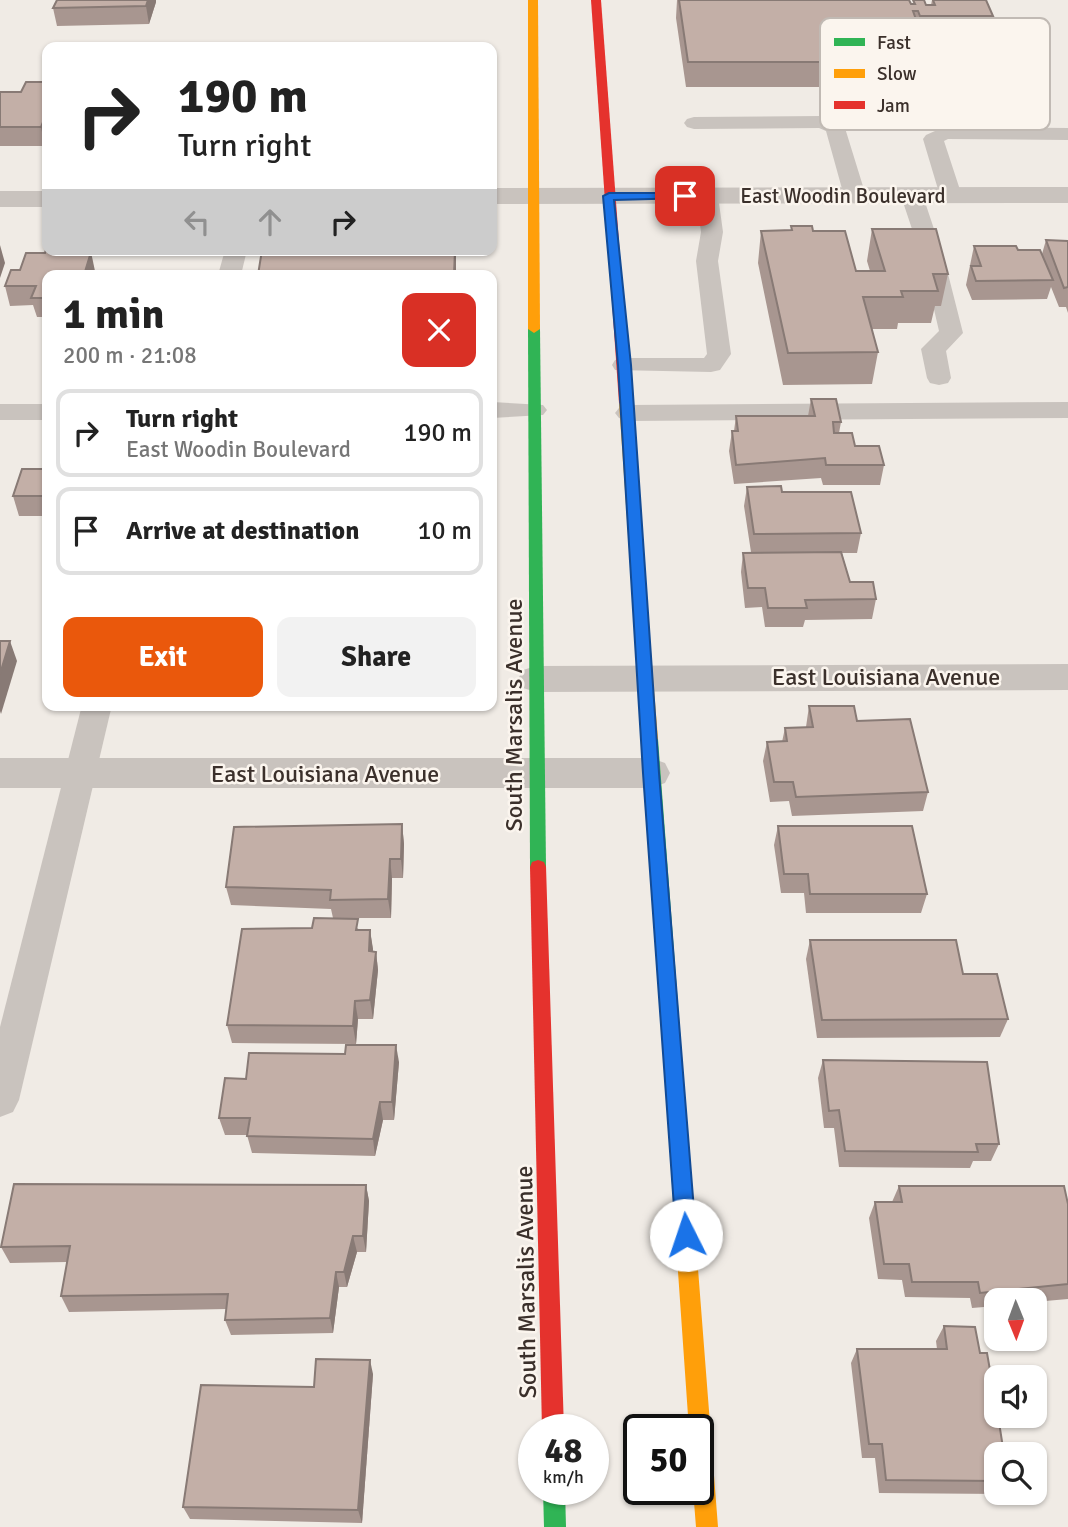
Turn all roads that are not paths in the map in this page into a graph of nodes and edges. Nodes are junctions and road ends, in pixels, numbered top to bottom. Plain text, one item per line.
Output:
1 (533, 0) edge
2 (596, 0) edge
3 (820, 122) edge
4 (694, 123) dead end
5 (836, 130) edge
6 (1068, 134) edge
7 (912, 195) junction
8 (951, 195) junction
9 (1068, 195) edge
10 (497, 196) edge
11 (533, 196) junction
12 (609, 196) junction
13 (707, 196) junction
14 (855, 196) junction
15 (0, 199) edge
16 (42, 199) edge
17 (624, 365) junction
18 (939, 378) dead end
19 (497, 410) edge
20 (534, 410) junction
21 (1068, 410) edge
22 (0, 412) edge
23 (42, 412) edge
24 (628, 413) junction
25 (1068, 677) edge
26 (536, 679) junction
27 (646, 679) junction
28 (95, 711) edge
29 (0, 773) edge
30 (79, 773) junction
31 (536, 773) junction
32 (651, 773) junction
33 (0, 1100) edge
34 (552, 1414) edge
35 (554, 1505) edge
36 (555, 1527) edge
37 (707, 1527) edge

1 - 11 main road, South Marsalis Avenue
2 - 12 main road
3 - 4 lane
5 - 14 lane
6 - 8 lane
7 - 8 street, East Woodin Boulevard
7 - 14 street, East Woodin Boulevard
7 - 18 lane
8 - 9 street, East Woodin Boulevard
10 - 11 street, East Woodin Boulevard
11 - 12 street, East Woodin Boulevard
11 - 20 main road, South Marsalis Avenue
12 - 13 street, East Woodin Boulevard
12 - 17 main road
13 - 14 street, East Woodin Boulevard
13 - 17 lane
15 - 16 street
17 - 24 main road
19 - 20 lane
20 - 26 main road, South Marsalis Avenue
21 - 24 lane
22 - 23 lane
24 - 27 main road
25 - 27 street, East Louisiana Avenue
26 - 27 street, East Louisiana Avenue
26 - 31 main road, South Marsalis Avenue
27 - 32 main road
28 - 30 lane
29 - 30 street, East Louisiana Avenue
30 - 31 street, East Louisiana Avenue
30 - 33 lane
31 - 32 street, East Louisiana Avenue
31 - 34 main road, South Marsalis Avenue
32 - 37 main road
35 - 36 main road

